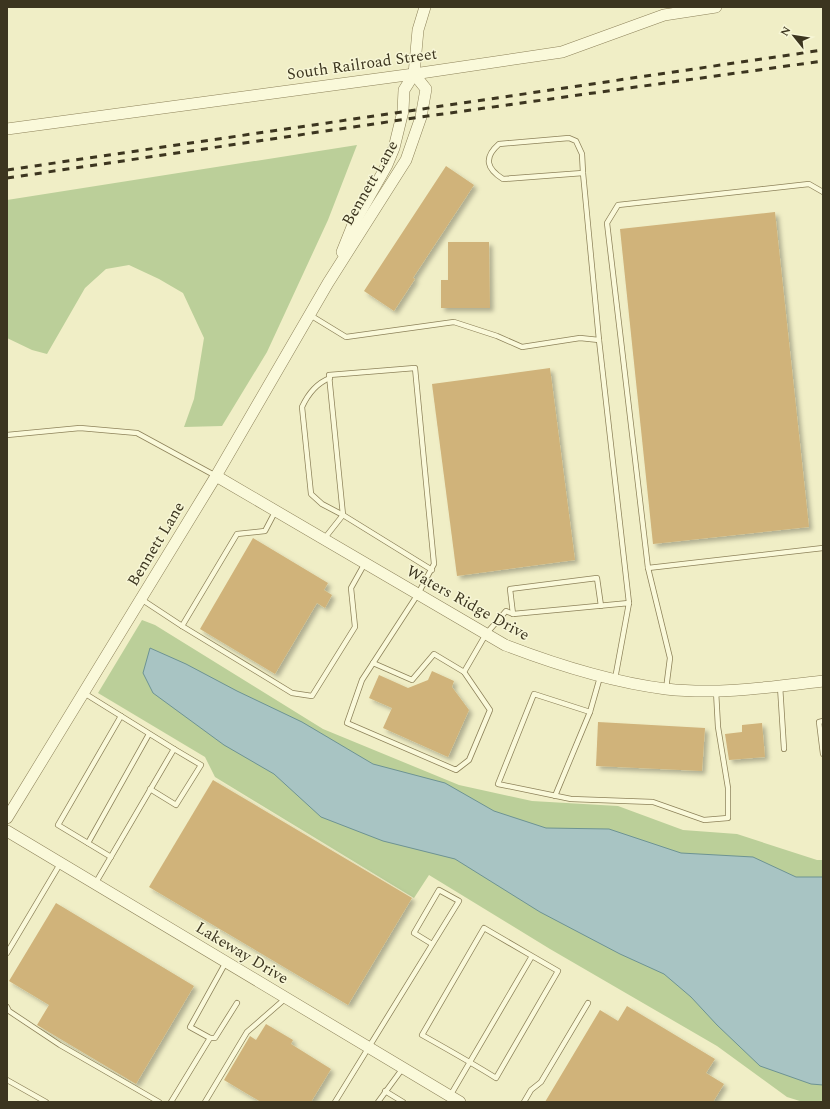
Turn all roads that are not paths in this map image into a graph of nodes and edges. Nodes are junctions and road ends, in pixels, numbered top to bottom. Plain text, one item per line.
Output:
1 (425, 7) edge
2 (716, 7) edge
3 (414, 74) junction
4 (7, 128) edge
5 (583, 173) junction
6 (823, 192) edge
7 (328, 283) junction
8 (310, 314) junction
9 (599, 340) junction
10 (330, 378) junction
11 (7, 435) edge
12 (216, 476) junction
13 (276, 511) junction
14 (343, 515) junction
15 (324, 539) junction
16 (823, 548) edge
17 (365, 563) junction
18 (648, 568) junction
19 (432, 570) junction
20 (418, 594) junction
21 (141, 599) junction
22 (629, 603) junction
23 (601, 606) junction
24 (513, 614) junction
25 (182, 626) junction
26 (486, 634) junction
27 (373, 664) junction
28 (464, 672) junction
29 (601, 676) junction
30 (615, 679) junction
31 (823, 681) edge
32 (780, 686) junction
33 (666, 689) junction
34 (716, 691) junction
35 (83, 693) junction
36 (590, 712) junction
37 (121, 716) junction
38 (823, 721) edge
39 (149, 734) junction
40 (174, 749) junction
41 (784, 749) dead end
42 (823, 754) edge
43 (150, 789) junction
44 (556, 796) junction
45 (7, 818) edge
46 (7, 831) edge
47 (88, 843) junction
48 (110, 856) junction
49 (61, 863) junction
50 (95, 884) junction
51 (432, 944) junction
52 (7, 953) edge
53 (532, 956) junction
54 (226, 962) junction
55 (286, 998) junction
56 (237, 1003) dead end
57 (588, 1003) dead end
58 (7, 1007) edge
59 (210, 1038) junction
60 (368, 1047) junction
61 (470, 1062) junction
62 (403, 1068) junction
63 (7, 1080) edge
64 (385, 1091) junction
65 (450, 1096) junction
66 (46, 1102) edge
67 (160, 1102) edge
68 (171, 1102) edge
69 (205, 1102) edge
70 (335, 1102) edge
71 (378, 1102) edge
72 (403, 1102) edge
73 (460, 1102) edge
74 (524, 1102) edge

1 - 3 street, Bennett Lane
2 - 3 street, South Railroad Street
3 - 4 street, South Railroad Street
3 - 7 street, Bennett Lane
3 - 7 street, Bennett Lane
5 - 5 lane
5 - 9 lane
6 - 18 lane
7 - 8 street, Bennett Lane
8 - 9 lane
8 - 12 street, Bennett Lane
9 - 22 lane
10 - 14 lane
10 - 14 lane
10 - 19 lane
11 - 12 lane
12 - 13 street, Waters Ridge Drive
12 - 21 street, Bennett Lane
13 - 15 street, Waters Ridge Drive
13 - 25 lane
14 - 15 lane
14 - 19 lane
15 - 17 street, Waters Ridge Drive
16 - 18 lane
17 - 20 street, Waters Ridge Drive
17 - 25 lane
18 - 33 lane
19 - 20 lane
20 - 26 street, Waters Ridge Drive
20 - 27 lane
21 - 25 lane
21 - 35 street, Bennett Lane
22 - 23 lane
22 - 30 lane
23 - 24 lane
23 - 24 lane
24 - 26 lane
26 - 28 lane
26 - 29 street, Waters Ridge Drive
27 - 28 lane
27 - 28 lane
29 - 30 street, Waters Ridge Drive
29 - 36 lane
30 - 33 street, Waters Ridge Drive
31 - 32 street, Waters Ridge Drive
32 - 34 street, Waters Ridge Drive
32 - 41 lane
33 - 34 street, Waters Ridge Drive
34 - 44 lane
35 - 37 lane
35 - 45 street, Bennett Lane
36 - 44 lane
36 - 44 lane
37 - 39 lane
37 - 47 lane
38 - 42 lane
39 - 40 lane
39 - 47 lane
40 - 43 lane
40 - 43 lane
43 - 48 lane
46 - 49 street, Lakeway Drive
47 - 48 lane
48 - 50 lane
49 - 50 street, Lakeway Drive
49 - 52 lane
50 - 54 street, Lakeway Drive
51 - 51 lane
51 - 60 lane
53 - 61 lane
53 - 61 lane
53 - 61 lane
54 - 55 street, Lakeway Drive
54 - 59 lane
55 - 60 street, Lakeway Drive
55 - 69 lane
56 - 59 lane
57 - 74 lane
58 - 67 lane
59 - 68 lane
60 - 62 street, Lakeway Drive
60 - 70 lane
61 - 65 lane
62 - 64 lane
62 - 65 street, Lakeway Drive
63 - 66 lane
64 - 71 lane
64 - 72 lane
65 - 73 street, Lakeway Drive

